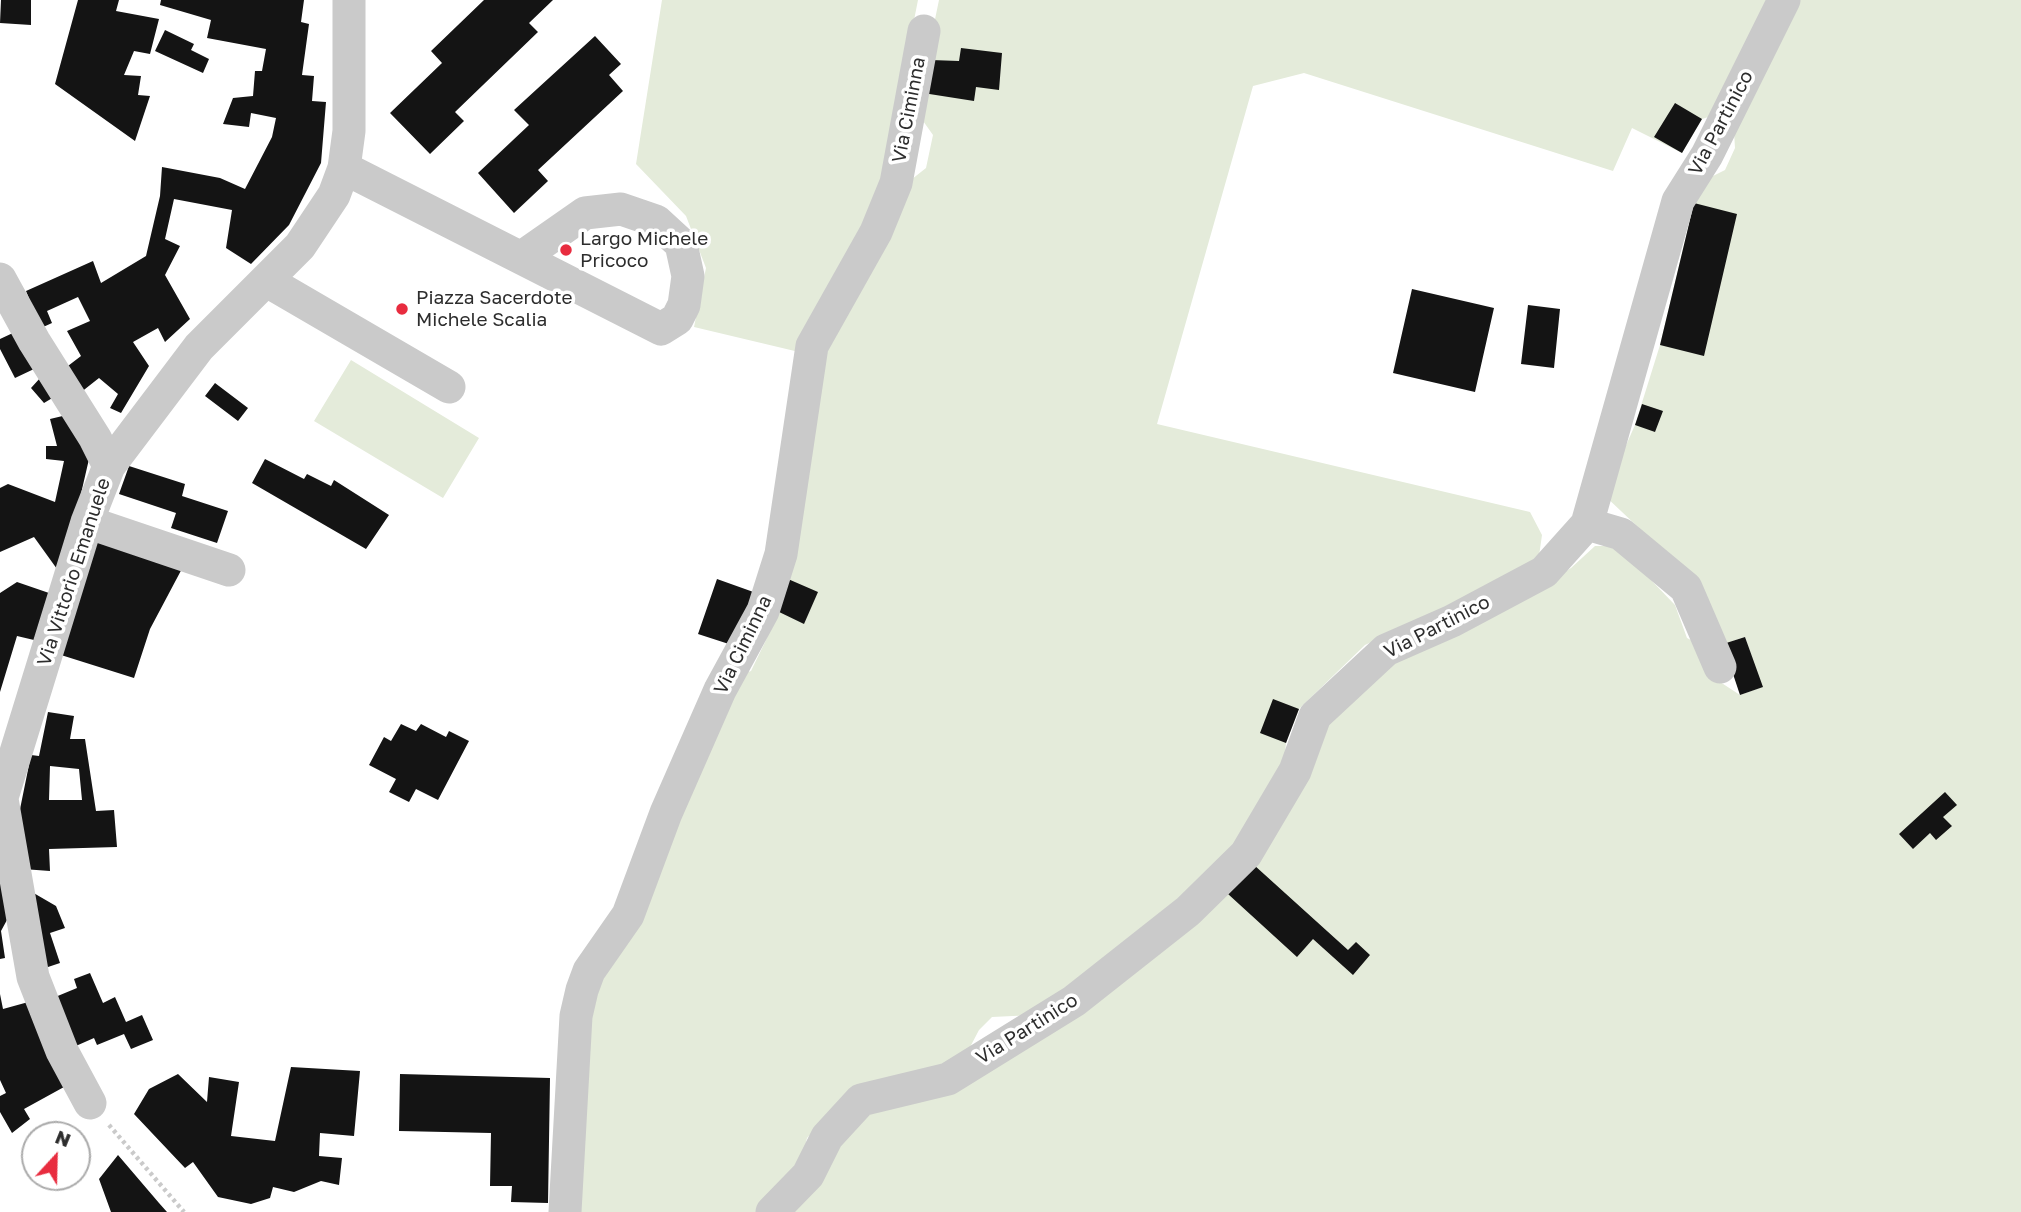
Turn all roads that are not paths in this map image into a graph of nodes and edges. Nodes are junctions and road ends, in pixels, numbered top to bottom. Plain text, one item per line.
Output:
1 (349, 0) edge
2 (1784, 0) edge
3 (925, 31) dead end
4 (344, 168) junction
5 (522, 257) junction
6 (0, 279) edge
7 (267, 281) junction
8 (449, 387) dead end
9 (109, 466) junction
10 (87, 522) junction
11 (1587, 524) junction
12 (229, 570) dead end
13 (1720, 667) dead end
14 (1, 801) edge
15 (90, 1103) road end
16 (565, 1212) edge
17 (772, 1212) edge

1 - 4 street, Via Vittorio Emanuele
2 - 11 street, Via Partinico
3 - 16 street, Via Ciminna
4 - 5 street
4 - 7 street, Via Vittorio Emanuele
5 - 5 street
6 - 9 street
7 - 8 street
7 - 9 street, Via Vittorio Emanuele
9 - 10 street, Via Vittorio Emanuele
10 - 12 street
10 - 14 street, Via Vittorio Emanuele
11 - 13 street
11 - 17 street, Via Partinico
14 - 15 street

